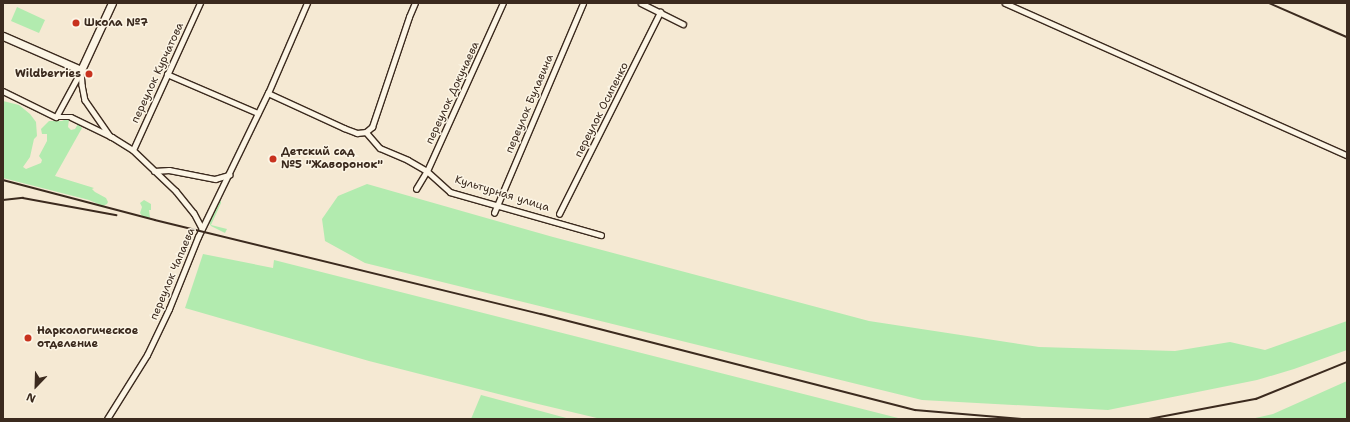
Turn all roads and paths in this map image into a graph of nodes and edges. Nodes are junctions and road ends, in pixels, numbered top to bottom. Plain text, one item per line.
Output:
1 (112, 3) edge
2 (200, 3) edge
3 (307, 3) edge
4 (415, 3) edge
5 (503, 3) edge
6 (583, 3) edge
7 (641, 3) edge
8 (1005, 3) edge
9 (660, 12) junction
10 (684, 24) dead end
11 (3, 36) edge
12 (81, 70) junction
13 (168, 74) junction
14 (3, 91) edge
15 (268, 93) junction
16 (258, 113) junction
17 (56, 117) junction
18 (366, 132) junction
19 (110, 136) junction
20 (133, 150) junction
21 (1347, 155) edge
22 (154, 171) junction
23 (426, 171) junction
24 (228, 176) junction
25 (416, 189) dead end
26 (497, 205) junction
27 (494, 213) dead end
28 (559, 214) dead end
29 (202, 228) junction
30 (601, 235) dead end
31 (107, 419) edge

1 - 12 main road
2 - 13 street, переулок Курчатова
3 - 15 street, переулок Чапаева
4 - 18 street
5 - 23 street, переулок Докучаева
6 - 26 street, переулок Булавина
7 - 9 street
8 - 21 street
9 - 10 street
9 - 28 street, переулок Осипенко
11 - 12 main road
12 - 17 street
12 - 19 street
13 - 16 street
13 - 20 street, переулок Курчатова
14 - 17 street
15 - 16 street, переулок Чапаева
15 - 18 street
16 - 24 street, переулок Чапаева
17 - 19 street
18 - 23 street, Культурная улица
19 - 20 street
20 - 22 street
22 - 24 street
22 - 29 street
23 - 25 street, переулок Докучаева
23 - 26 street, Культурная улица
24 - 29 street, переулок Чапаева
26 - 27 street, переулок Булавина
26 - 30 street, Культурная улица
29 - 31 street, переулок Чапаева

